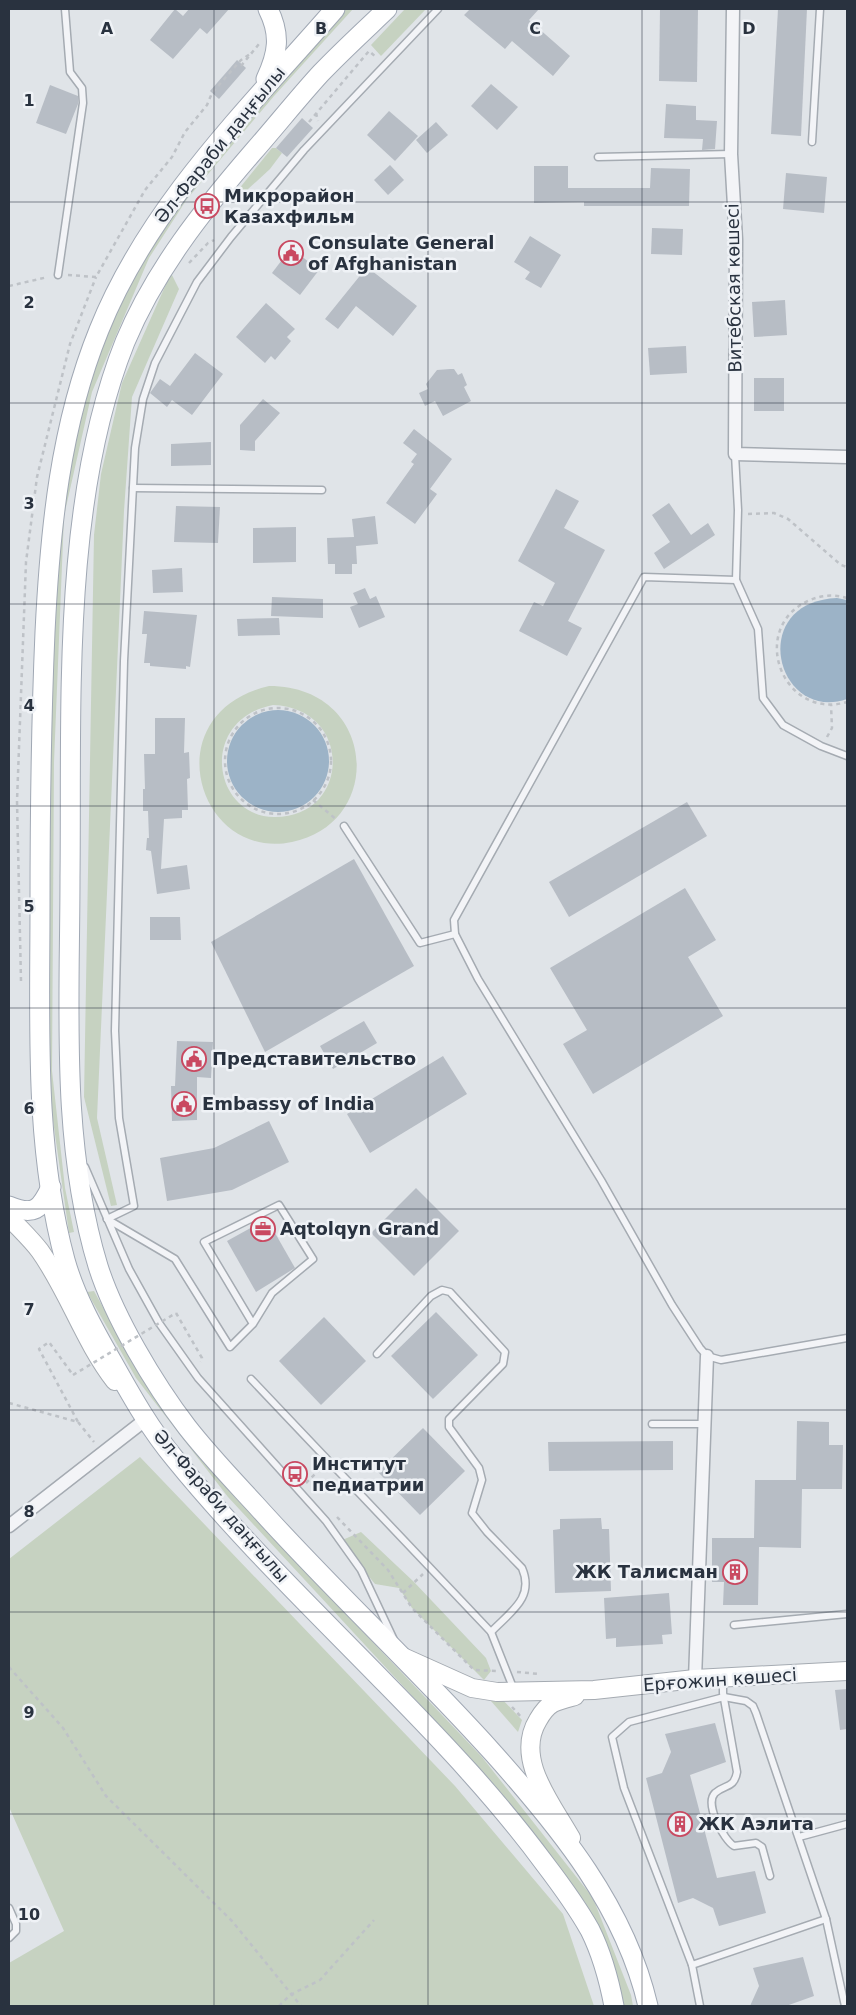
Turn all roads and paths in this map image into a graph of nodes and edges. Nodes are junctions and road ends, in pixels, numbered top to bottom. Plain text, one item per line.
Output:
1 (65, 9) edge
2 (268, 9) edge
3 (334, 9) edge
4 (379, 9) edge
5 (387, 9) edge
6 (438, 9) edge
7 (733, 9) edge
8 (820, 9) edge
9 (261, 42) dead end
10 (250, 54) junction
11 (384, 64) junction
12 (241, 66) dead end
13 (322, 72) junction
14 (254, 102) junction
15 (309, 122) dead end
16 (812, 142) dead end
17 (731, 154) junction
18 (598, 157) dead end
19 (58, 275) junction
20 (9, 286) edge
21 (735, 454) junction
22 (847, 457) edge
23 (133, 488) junction
24 (322, 490) dead end
25 (738, 510) junction
26 (847, 567) edge
27 (736, 580) junction
28 (847, 598) edge
29 (847, 702) edge
30 (831, 705) junction
31 (821, 746) junction
32 (847, 756) edge
33 (313, 800) junction
34 (344, 826) joint
35 (455, 934) junction
36 (76, 1146) junction
37 (51, 1187) junction
38 (9, 1206) edge
39 (9, 1217) edge
40 (107, 1219) junction
41 (253, 1324) junction
42 (847, 1338) edge
43 (377, 1354) dead end
44 (707, 1356) junction
45 (200, 1364) dead end
46 (251, 1379) dead end
47 (9, 1403) edge
48 (146, 1420) junction
49 (78, 1422) junction
50 (652, 1424) dead end
51 (705, 1424) junction
52 (103, 1453) junction
53 (322, 1467) dead end
54 (299, 1476) dead end
55 (333, 1512) dead end
56 (9, 1526) edge
57 (424, 1573) dead end
58 (403, 1593) junction
59 (847, 1614) edge
60 (734, 1625) dead end
61 (491, 1632) junction
62 (402, 1657) junction
63 (9, 1667) edge
64 (847, 1671) edge
65 (507, 1672) junction
66 (541, 1674) dead end
67 (723, 1678) junction
68 (694, 1679) junction
69 (594, 1690) junction
70 (724, 1697) junction
71 (512, 1698) junction
72 (526, 1723) dead end
73 (847, 1824) edge
74 (799, 1838) junction
75 (770, 1876) dead end
76 (601, 1891) junction
77 (9, 1908) edge
78 (826, 1919) junction
79 (374, 1920) dead end
80 (9, 1938) edge
81 (692, 1965) junction
82 (290, 1995) junction
83 (279, 2006) edge
84 (301, 2006) edge
85 (614, 2006) edge
86 (648, 2006) edge
87 (700, 2006) edge
88 (845, 2006) edge

1 - 19 lane
2 - 14 main road
3 - 14 main road, Әл-Фараби даңғылы
4 - 13 main road
5 - 13 main road
6 - 11 lane
7 - 17 street, Витебская көшесі
8 - 16 lane
9 - 10 path
10 - 12 path
10 - 19 path
11 - 15 path
11 - 23 lane
13 - 36 main road, Әл-Фараби даңғылы
14 - 37 main road, Әл-Фараби даңғылы
17 - 18 lane
17 - 21 street, Витебская көшесі
19 - 20 path
21 - 22 street
21 - 25 lane
23 - 24 lane
23 - 40 lane
25 - 26 path
25 - 27 lane
27 - 31 lane
27 - 35 lane
28 - 30 path
29 - 30 path
30 - 31 path
31 - 32 lane
33 - 33 path
33 - 34 path
34 - 35 lane
35 - 44 lane
36 - 40 lane
36 - 62 main road, Әл-Фараби даңғылы
37 - 38 main road
37 - 48 main road, Әл-Фараби даңғылы
39 - 48 street
40 - 41 lane
40 - 62 lane
41 - 41 lane
42 - 44 lane
43 - 61 lane
44 - 51 street
45 - 49 path, bridge
46 - 61 lane
47 - 49 path
48 - 52 street
48 - 85 main road, Әл-Фараби даңғылы
49 - 52 path
50 - 51 lane
51 - 68 street
52 - 56 street
53 - 54 path
55 - 58 path
57 - 58 path
58 - 65 path
59 - 60 lane
61 - 65 lane
62 - 71 street, Ерғожин көшесі
62 - 76 main road, Әл-Фараби даңғылы
63 - 82 path
64 - 67 street, Ерғожин көшесі
65 - 66 path
65 - 71 lane
67 - 68 street, Ерғожин көшесі
67 - 70 lane
68 - 69 street, Ерғожин көшесі
69 - 71 street, Ерғожин көшесі
69 - 76 street, Ерғожин көшесі
70 - 74 lane
70 - 75 lane
70 - 81 lane
71 - 72 path
73 - 74 lane
74 - 78 lane
76 - 86 main road, Әл-Фараби даңғылы
77 - 80 lane
78 - 81 lane
78 - 88 lane
79 - 82 path
81 - 87 lane
82 - 83 path
82 - 84 path

